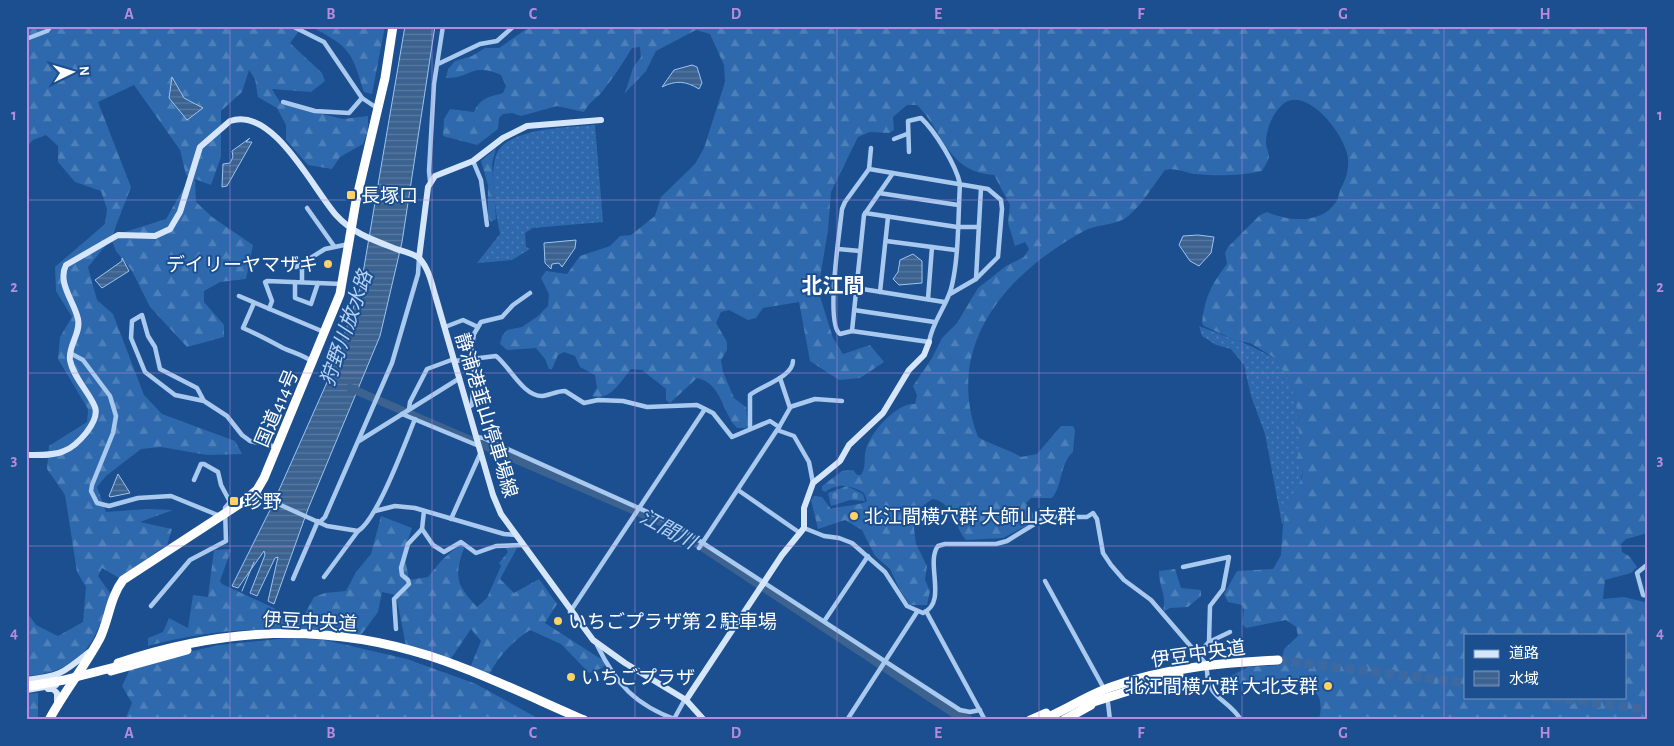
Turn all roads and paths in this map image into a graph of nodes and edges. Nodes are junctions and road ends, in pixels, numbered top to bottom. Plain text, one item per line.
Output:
1 (51, 26) edge
2 (292, 26) edge
3 (393, 26) edge
4 (443, 26) edge
5 (514, 26) edge
6 (26, 38) edge
7 (438, 64) junction
8 (362, 98) junction
9 (283, 102) dead end
10 (377, 108) junction
11 (601, 120) dead end
12 (907, 134) junction
13 (894, 139) dead end
14 (871, 148) dead end
15 (909, 152) dead end
16 (473, 160) junction
17 (869, 169) junction
18 (893, 173) junction
19 (430, 181) junction
20 (960, 184) junction
21 (981, 188) junction
22 (879, 193) junction
23 (958, 204) junction
24 (307, 208) dead end
25 (865, 213) junction
26 (888, 217) junction
27 (487, 225) dead end
28 (957, 227) junction
29 (979, 228) junction
30 (356, 232) junction
31 (886, 241) junction
32 (350, 244) junction
33 (334, 246) junction
34 (932, 247) junction
35 (838, 249) junction
36 (956, 250) junction
37 (860, 251) junction
38 (416, 256) junction
39 (302, 263) junction
40 (296, 267) dead end
41 (976, 279) junction
42 (294, 282) junction
43 (302, 282) junction
44 (318, 283) junction
45 (342, 284) junction
46 (856, 288) junction
47 (880, 292) junction
48 (530, 293) dead end
49 (950, 294) junction
50 (239, 296) dead end
51 (928, 299) junction
52 (254, 302) junction
53 (944, 302) junction
54 (269, 309) junction
55 (854, 310) junction
56 (934, 322) junction
57 (445, 327) junction
58 (478, 327) junction
59 (852, 330) junction
60 (326, 333) junction
61 (928, 342) junction
62 (70, 353) junction
63 (471, 359) junction
64 (455, 360) junction
65 (793, 361) dead end
66 (313, 362) junction
67 (460, 378) junction
68 (780, 378) junction
69 (204, 401) junction
70 (842, 401) dead end
71 (790, 407) junction
72 (468, 408) junction
73 (409, 409) junction
74 (705, 409) junction
75 (402, 413) junction
76 (415, 419) junction
77 (750, 428) junction
78 (778, 429) junction
79 (358, 442) junction
80 (479, 444) junction
81 (277, 447) junction
82 (26, 455) edge
83 (194, 480) dead end
84 (813, 483) junction
85 (738, 490) junction
86 (254, 493) junction
87 (375, 510) junction
88 (424, 511) junction
89 (638, 511) junction
90 (222, 514) junction
91 (451, 519) junction
92 (317, 521) junction
93 (422, 529) junction
94 (802, 530) junction
95 (358, 531) junction
96 (515, 535) junction
97 (522, 545) junction
98 (702, 545) junction
99 (868, 556) junction
100 (1648, 564) edge
101 (1183, 567) dead end
102 (324, 577) dead end
103 (293, 579) dead end
104 (1045, 581) dead end
105 (762, 585) junction
106 (1648, 596) edge
107 (151, 606) dead end
108 (926, 611) junction
109 (570, 612) junction
110 (917, 612) junction
111 (825, 620) junction
112 (396, 629) dead end
113 (1230, 632) dead end
114 (223, 639) junction
115 (1209, 642) junction
116 (597, 644) junction
117 (94, 648) junction
118 (1198, 653) junction
119 (87, 659) junction
120 (1278, 661) tunnel mouth
121 (885, 662) junction
122 (1206, 664) dead end
123 (1207, 670) dead end
124 (90, 671) junction
125 (74, 678) junction
126 (26, 680) edge
127 (33, 684) edge
128 (1102, 685) dead end
129 (26, 690) edge
130 (686, 699) junction
131 (1101, 699) junction
132 (57, 705) junction
133 (981, 712) junction
134 (676, 719) edge
135 (49, 720) edge
136 (574, 720) edge
137 (584, 720) edge
138 (704, 720) edge
139 (847, 720) edge
140 (985, 720) edge
141 (1030, 720) edge
142 (1041, 720) edge
143 (1046, 720) edge
144 (1064, 720) edge
145 (1110, 720) edge
146 (1240, 720) edge

1 - 6 street
2 - 8 street
3 - 10 highway, 国道414号
4 - 7 street
5 - 7 street
7 - 19 street
8 - 9 street
8 - 10 street
10 - 30 highway, 国道414号
11 - 16 street
12 - 13 street
12 - 15 street
12 - 20 street
14 - 17 street
16 - 19 street
16 - 27 street
17 - 18 street
17 - 35 street
18 - 20 street
18 - 22 street
19 - 38 street
20 - 21 street
20 - 23 street
21 - 29 street
21 - 41 street
22 - 23 street
22 - 25 street
23 - 28 street
24 - 33 street
25 - 26 street
25 - 37 street
26 - 28 street
26 - 31 street
28 - 29 street
28 - 36 street
29 - 41 street
30 - 32 highway, 国道414号
30 - 38 street
30 - 62 street
31 - 34 street
31 - 47 street
32 - 33 street
32 - 45 highway, 国道414号
33 - 39 street
34 - 36 street
34 - 51 street
35 - 37 street
35 - 59 street
36 - 49 street
37 - 46 street
38 - 57 street, 静浦港韮山停車場線
38 - 79 street
39 - 40 street
39 - 43 street
41 - 49 street
42 - 43 street
42 - 44 street
42 - 54 street
43 - 44 street
44 - 45 street
45 - 60 highway, 国道414号
46 - 47 street
46 - 55 street
47 - 51 street
48 - 58 street
49 - 53 street
50 - 52 street
51 - 53 street
52 - 54 street
52 - 66 street
53 - 56 street
54 - 60 street
55 - 56 street
55 - 59 street
56 - 61 street
57 - 58 street
57 - 64 street, 静浦港韮山停車場線
58 - 63 street
59 - 61 street
60 - 66 highway, 国道414号
61 - 84 street
62 - 82 street
62 - 90 street
63 - 64 street
63 - 72 street
63 - 74 street
64 - 67 street, 静浦港韮山停車場線
64 - 73 street
65 - 68 street
66 - 81 highway, 国道414号
67 - 72 street, 静浦港韮山停車場線
67 - 73 street
68 - 71 street
68 - 77 street
69 - 69 street
69 - 81 street
70 - 71 street
71 - 78 street
72 - 80 street, 静浦港韮山停車場線
73 - 75 street
74 - 77 street
74 - 89 street
75 - 76 street
75 - 79 street
76 - 80 street
76 - 87 street
77 - 78 street
78 - 84 street
78 - 85 street
79 - 92 street
80 - 89 street
80 - 91 street
80 - 96 street, 静浦港韮山停車場線
81 - 86 highway, 国道414号
83 - 90 street
84 - 94 street
85 - 94 street
85 - 98 street
86 - 90 highway, 国道414号
86 - 92 street
87 - 88 street
87 - 95 street
88 - 91 street
88 - 93 street
89 - 98 street
89 - 109 street
90 - 107 street
90 - 117 highway, 国道414号
91 - 96 street
92 - 95 street
92 - 103 street
93 - 97 street
93 - 112 street
94 - 99 street
94 - 105 street
95 - 102 street
96 - 97 street, 静浦港韮山停車場線
97 - 109 street, 静浦港韮山停車場線
98 - 105 street
99 - 110 street
99 - 111 street
100 - 106 street
101 - 115 street
104 - 128 street
105 - 111 street
105 - 130 street
108 - 110 street
108 - 118 street
108 - 133 street
109 - 116 street, 静浦港韮山停車場線
110 - 121 street
111 - 121 street
113 - 115 street
114 - 124 highway
114 - 125 highway
114 - 127 highway, 伊豆中央道, bridge
114 - 136 highway, 伊豆中央道
114 - 137 highway, 伊豆中央道
115 - 118 street
116 - 130 street, 静浦港韮山停車場線
116 - 134 street
117 - 119 highway, 国道414号
117 - 127 street
118 - 122 street
119 - 124 highway
119 - 125 highway, 国道414号
120 - 131 highway, 伊豆中央道
121 - 133 street
121 - 139 street
123 - 146 street
124 - 125 highway
125 - 127 street
125 - 127 street
125 - 132 highway, 国道414号
126 - 127 street
127 - 129 street
127 - 132 street
130 - 134 street
130 - 138 street, 静浦港韮山停車場線
131 - 141 highway
131 - 142 highway, 伊豆中央道
131 - 143 highway, 伊豆中央道
131 - 144 highway
131 - 145 street
132 - 135 highway, 国道414号
133 - 140 street

